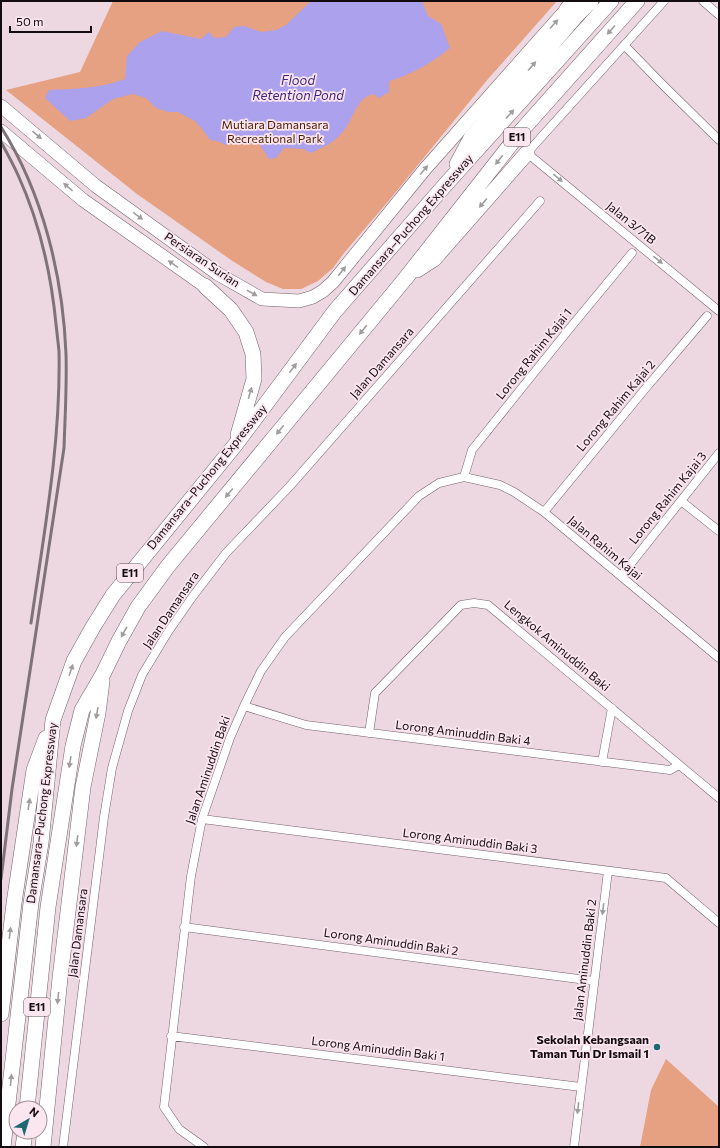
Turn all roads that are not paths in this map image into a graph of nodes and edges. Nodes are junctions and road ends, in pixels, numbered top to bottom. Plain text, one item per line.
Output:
1 (591, 1) edge
2 (611, 1) edge
3 (637, 1) edge
4 (664, 1) edge
5 (703, 1) edge
6 (573, 4) edge
7 (719, 15) edge
8 (624, 45) junction
9 (1, 106) edge
10 (1, 131) edge
11 (719, 140) edge
12 (528, 153) junction
13 (446, 184) junction
14 (540, 201) dead end
15 (632, 252) dead end
16 (405, 279) junction
17 (205, 286) joint
18 (719, 311) edge
19 (707, 316) dead end
20 (236, 444) junction
21 (719, 453) edge
22 (464, 477) junction
23 (681, 500) junction
24 (544, 512) junction
25 (719, 531) edge
26 (620, 576) junction
27 (719, 658) edge
28 (103, 674) junction
29 (244, 706) junction
30 (612, 708) junction
31 (53, 720) junction
32 (369, 733) junction
33 (602, 762) junction
34 (679, 765) junction
35 (719, 798) edge
36 (202, 819) junction
37 (608, 871) junction
38 (719, 922) edge
39 (184, 927) junction
40 (594, 981) junction
41 (1, 1014) edge
42 (171, 1036) junction
43 (581, 1087) junction
44 (28, 1100) edge
45 (3, 1147) edge
46 (43, 1147) edge
47 (63, 1147) edge
48 (204, 1147) edge
49 (574, 1147) edge

13 -> 1 highway
13 -> 2 highway, Damansara–Puchong Expressway / E11
3 -> 16 highway, Damansara–Puchong Expressway / E11
4 - 8 street
5 - 7 street
9 -> 6 main road, Persiaran Surian
8 - 11 street
8 - 12 street
17 -> 10 main road, Persiaran Surian
12 -> 16 highway
12 -> 18 street, Jalan 3/71B
20 -> 13 highway, Damansara–Puchong Expressway / E11
14 - 47 street, Jalan Damansara
15 - 22 street, Lorong Rahim Kajai 1
16 -> 28 highway, Damansara–Puchong Expressway / E11
20 -> 17 highway
19 - 24 street, Lorong Rahim Kajai 2
31 -> 20 highway, Damansara–Puchong Expressway / E11
21 - 23 street, Lorong Rahim Kajai 3
22 - 24 street, Jalan Rahim Kajai
22 - 29 street, Jalan Aminuddin Baki
23 - 25 street
23 - 26 street, Lorong Rahim Kajai 3
24 - 26 street, Jalan Rahim Kajai
26 - 27 street, Jalan Rahim Kajai
28 -> 44 highway, Damansara–Puchong Expressway / E11
28 -> 46 highway
29 - 32 street, Lorong Aminuddin Baki 4
29 - 36 street, Jalan Aminuddin Baki
30 - 32 street, Lengkok Aminuddin Baki
30 - 33 street
30 - 34 street, Lengkok Aminuddin Baki
41 -> 31 highway
45 -> 31 highway, Damansara–Puchong Expressway / E11
32 - 33 street, Lorong Aminuddin Baki 4
33 - 34 street, Lorong Aminuddin Baki 4
34 - 35 street, Lengkok Aminuddin Baki
36 - 37 street, Lorong Aminuddin Baki 3
36 - 39 street, Jalan Aminuddin Baki
37 - 38 street, Lorong Aminuddin Baki 3
37 -> 40 street, Jalan Aminuddin Baki 2
39 - 40 street, Lorong Aminuddin Baki 2
39 - 42 street, Jalan Aminuddin Baki
40 - 43 street, Jalan Aminuddin Baki 2
42 - 43 street, Lorong Aminuddin Baki 1
42 - 48 street, Jalan Aminuddin Baki
43 -> 49 street, Jalan Aminuddin Baki 2

